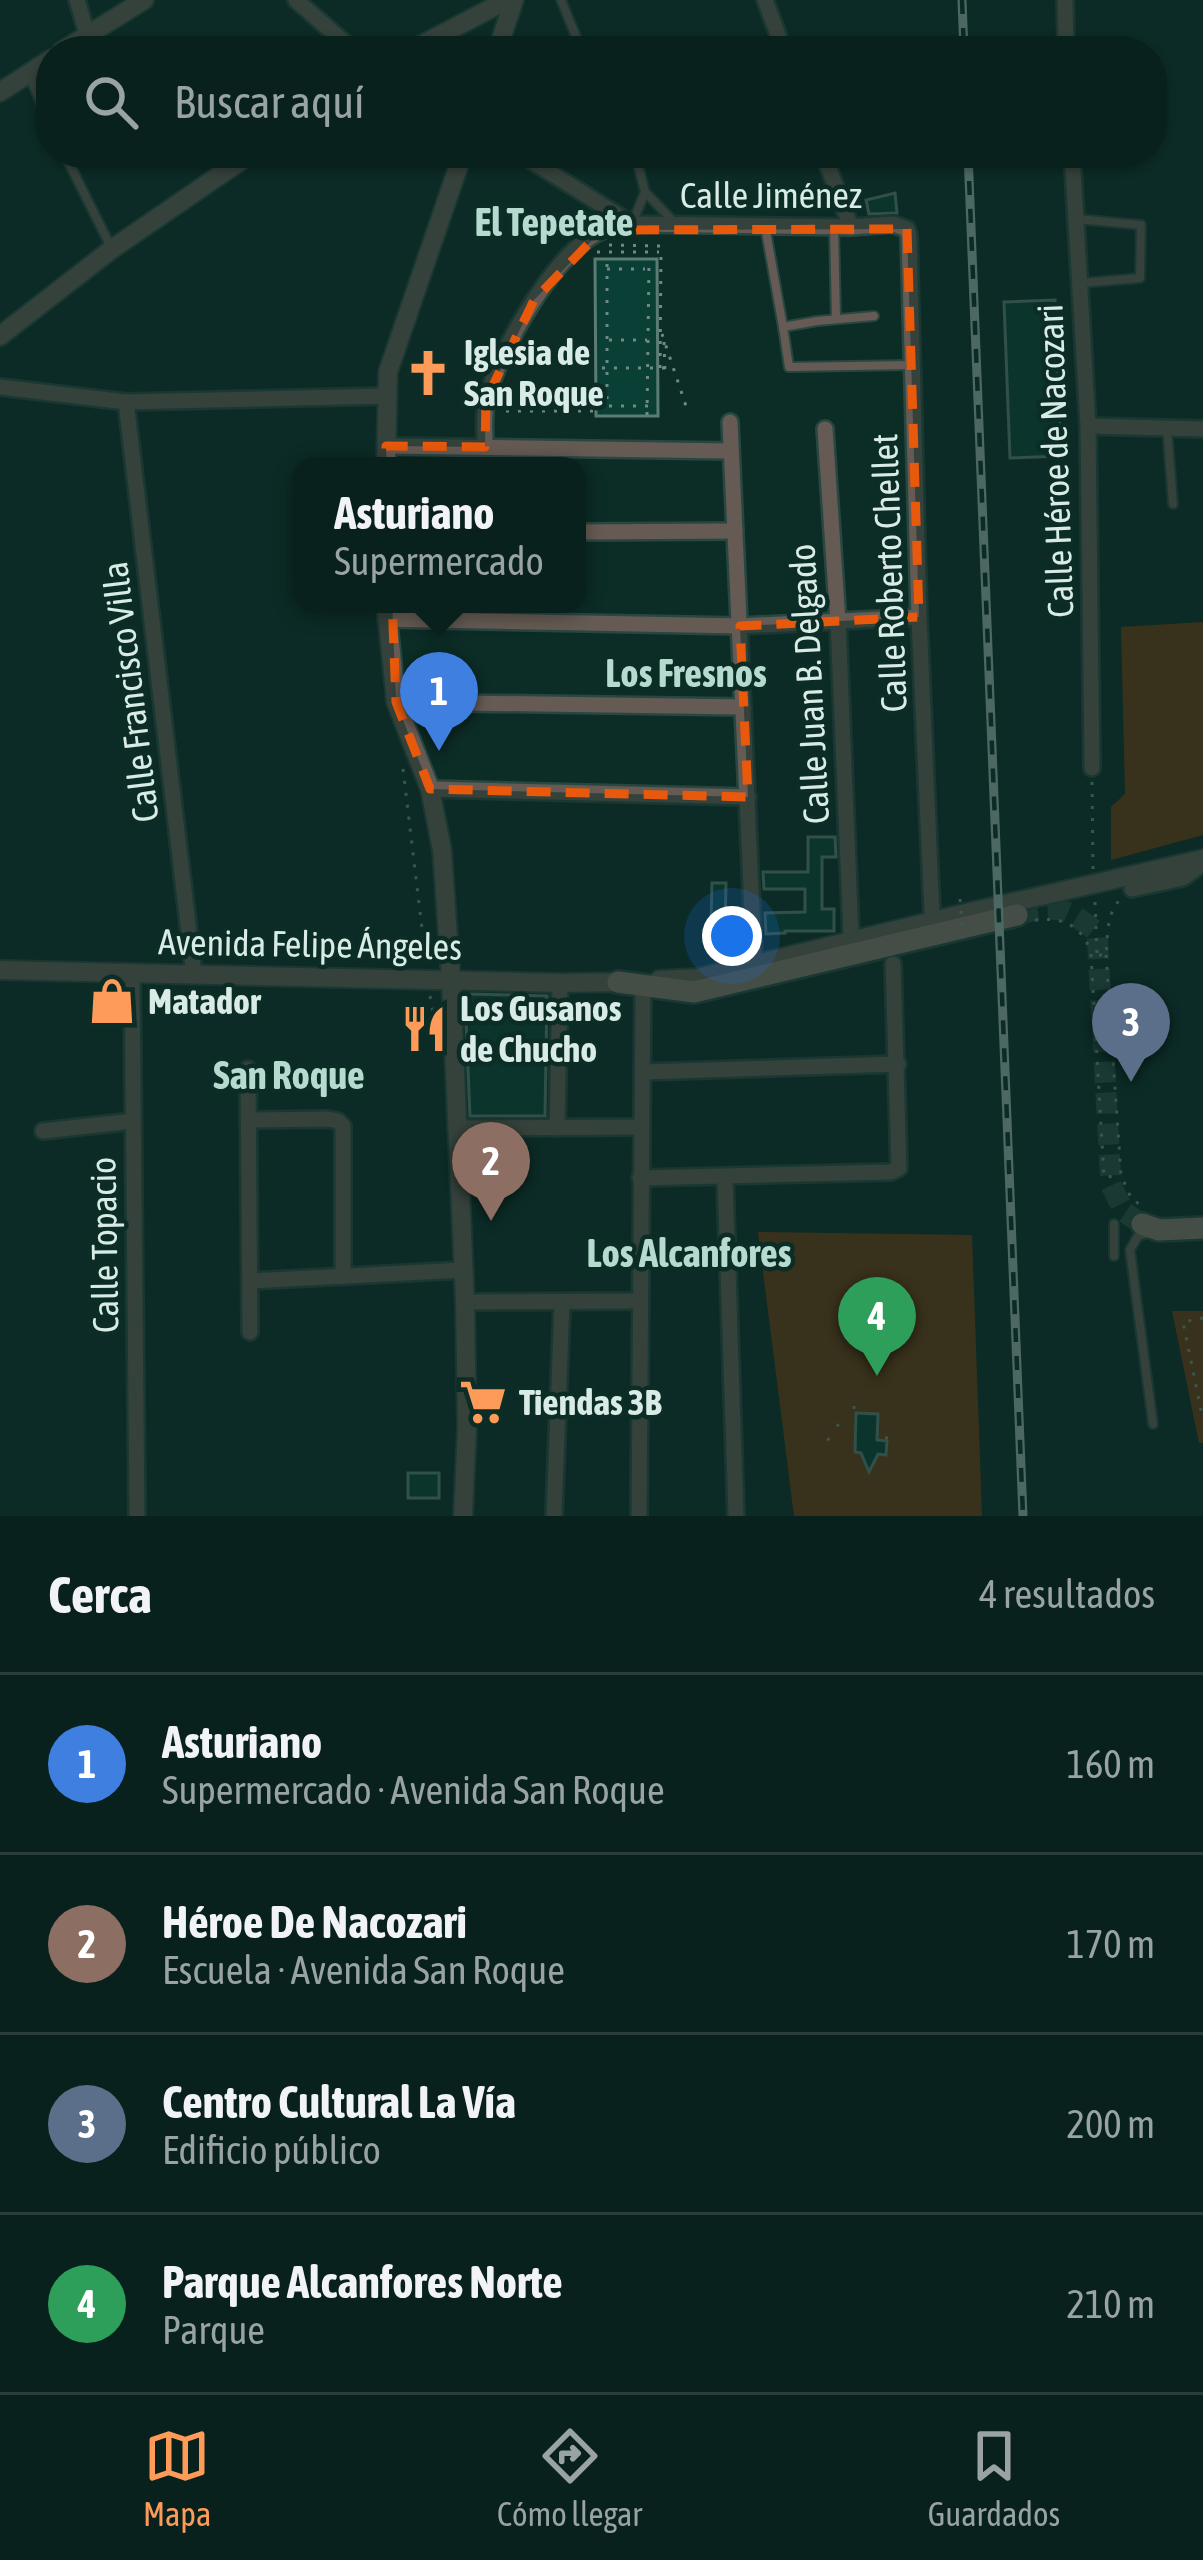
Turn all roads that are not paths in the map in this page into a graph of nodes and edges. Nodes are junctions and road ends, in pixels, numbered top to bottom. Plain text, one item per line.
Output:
1 (77, 0) edge
2 (144, 0) edge
3 (296, 0) edge
4 (511, 0) edge
5 (561, 0) edge
6 (765, 0) edge
7 (1065, 0) edge
8 (87, 34) junction
9 (84, 36) edge
10 (336, 36) edge
11 (440, 36) edge
12 (501, 36) edge
13 (576, 36) edge
14 (778, 36) edge
15 (1066, 36) edge
16 (36, 69) edge
17 (29, 74) junction
18 (36, 91) edge
19 (0, 92) edge
20 (72, 168) edge
21 (230, 168) edge
22 (458, 168) edge
23 (543, 168) edge
24 (639, 168) edge
25 (827, 168) edge
26 (1073, 168) edge
27 (645, 192) junction
28 (1076, 219) junction
29 (632, 224) junction
30 (677, 225) junction
31 (765, 226) junction
32 (842, 227) junction
33 (907, 229) joint
34 (112, 249) junction
35 (1079, 284) junction
36 (874, 316) dead end
37 (836, 319) junction
38 (783, 327) junction
39 (0, 336) edge
40 (912, 365) junction
41 (0, 387) edge
42 (387, 396) junction
43 (126, 402) junction
44 (730, 422) dead end
45 (1088, 426) junction
46 (1167, 428) junction
47 (1203, 429) edge
48 (825, 430) dead end
49 (485, 447) junction
50 (730, 451) junction
51 (386, 456) edge
52 (1173, 504) dead end
53 (735, 531) junction
54 (586, 532) edge
55 (386, 613) edge
56 (433, 613) edge
57 (919, 617) junction
58 (838, 622) junction
59 (740, 626) junction
60 (395, 702) junction
61 (743, 706) junction
62 (1092, 767) road end
63 (430, 789) junction
64 (748, 797) junction
65 (1203, 861) edge
66 (1132, 889) road end
67 (932, 914) dead end
68 (1028, 917) tunnel mouth
69 (851, 935) dead end
70 (754, 954) dead end
71 (893, 964) dead end
72 (0, 970) edge
73 (132, 974) junction
74 (194, 975) junction
75 (452, 980) junction
76 (618, 982) junction
77 (560, 983) junction
78 (643, 986) junction
79 (898, 1064) junction
80 (248, 1069) dead end
81 (643, 1072) junction
82 (133, 1120) junction
83 (248, 1120) junction
84 (642, 1127) junction
85 (456, 1128) junction
86 (557, 1128) junction
87 (44, 1130) dead end
88 (640, 1178) junction
89 (725, 1178) junction
90 (1147, 1220) joint
91 (1114, 1224) dead end
92 (1203, 1228) edge
93 (1114, 1256) dead end
94 (464, 1270) junction
95 (343, 1276) junction
96 (251, 1281) junction
97 (640, 1301) junction
98 (465, 1302) junction
99 (562, 1303) junction
100 (250, 1332) dead end
101 (1153, 1424) dead end
102 (137, 1516) edge
103 (462, 1516) edge
104 (554, 1516) edge
105 (639, 1516) edge
106 (736, 1516) edge

1 - 8 street
2 - 8 street
3 - 10 street
4 - 11 street
4 - 12 street
5 - 13 lane
6 - 14 street
7 - 15 street
8 - 9 street
16 - 17 street
17 - 18 lane
17 - 19 street
20 - 34 lane
21 - 34 street
22 - 42 street
23 - 29 street
24 - 27 lane
25 - 32 street
26 - 28 street, Calle Héroe de Nacozari
27 - 29 lane
27 - 30 lane
28 - 35 street, Calle Héroe de Nacozari
28 - 35 lane
29 - 30 street, Calle Jiménez
29 - 49 street, Calle Jiménez
30 - 31 street, Calle Jiménez
31 - 32 street, Calle Jiménez
31 - 38 lane
32 - 33 street, Calle Jiménez
32 - 37 lane
33 - 40 street, Calle Roberto Chellet
34 - 39 street
35 - 45 street, Calle Héroe de Nacozari
36 - 37 lane
37 - 38 lane
38 - 40 lane
40 - 57 street, Calle Roberto Chellet
41 - 43 street
42 - 43 street
42 - 51 street
43 - 74 street, Calle Francisco Villa
44 - 50 street
45 - 46 street
45 - 62 street, Calle Héroe de Nacozari
46 - 47 street
46 - 52 lane
48 - 58 street, Calle Juan B. Delgado
49 - 50 street
49 - 51 street
50 - 53 street
53 - 54 street
53 - 59 street
55 - 60 street
56 - 59 street
57 - 58 street
57 - 67 street, Calle Roberto Chellet
58 - 59 street
58 - 69 street, Calle Juan B. Delgado
59 - 61 street
60 - 61 street
60 - 63 street
61 - 64 street
63 - 64 street
63 - 75 street
64 - 70 street
65 - 66 street, Avenida Felipe Ángeles
65 - 76 street, Avenida Felipe Ángeles
68 - 78 main road, Avenida Felipe Ángeles
71 - 79 street
72 - 73 street, Avenida Felipe Ángeles
73 - 74 street, Avenida Felipe Ángeles
73 - 82 street, Calle Topacio
74 - 75 street, Avenida Felipe Ángeles
75 - 77 street, Avenida Felipe Ángeles
75 - 85 street
76 - 77 street, Avenida Felipe Ángeles
76 - 78 main road, Avenida Felipe Ángeles
77 - 86 street
78 - 81 street
79 - 81 street
79 - 89 street
80 - 83 street
81 - 84 street
82 - 87 street
82 - 102 street, Calle Topacio
83 - 95 street
83 - 96 street
84 - 86 street
84 - 88 street
85 - 86 street
85 - 94 street
88 - 89 street
88 - 97 street
89 - 106 street
90 - 92 main road
90 - 101 lane
91 - 93 lane
94 - 95 street
94 - 98 street
95 - 96 street
96 - 100 street
97 - 99 street
97 - 105 street
98 - 99 street
98 - 103 street
99 - 104 street

